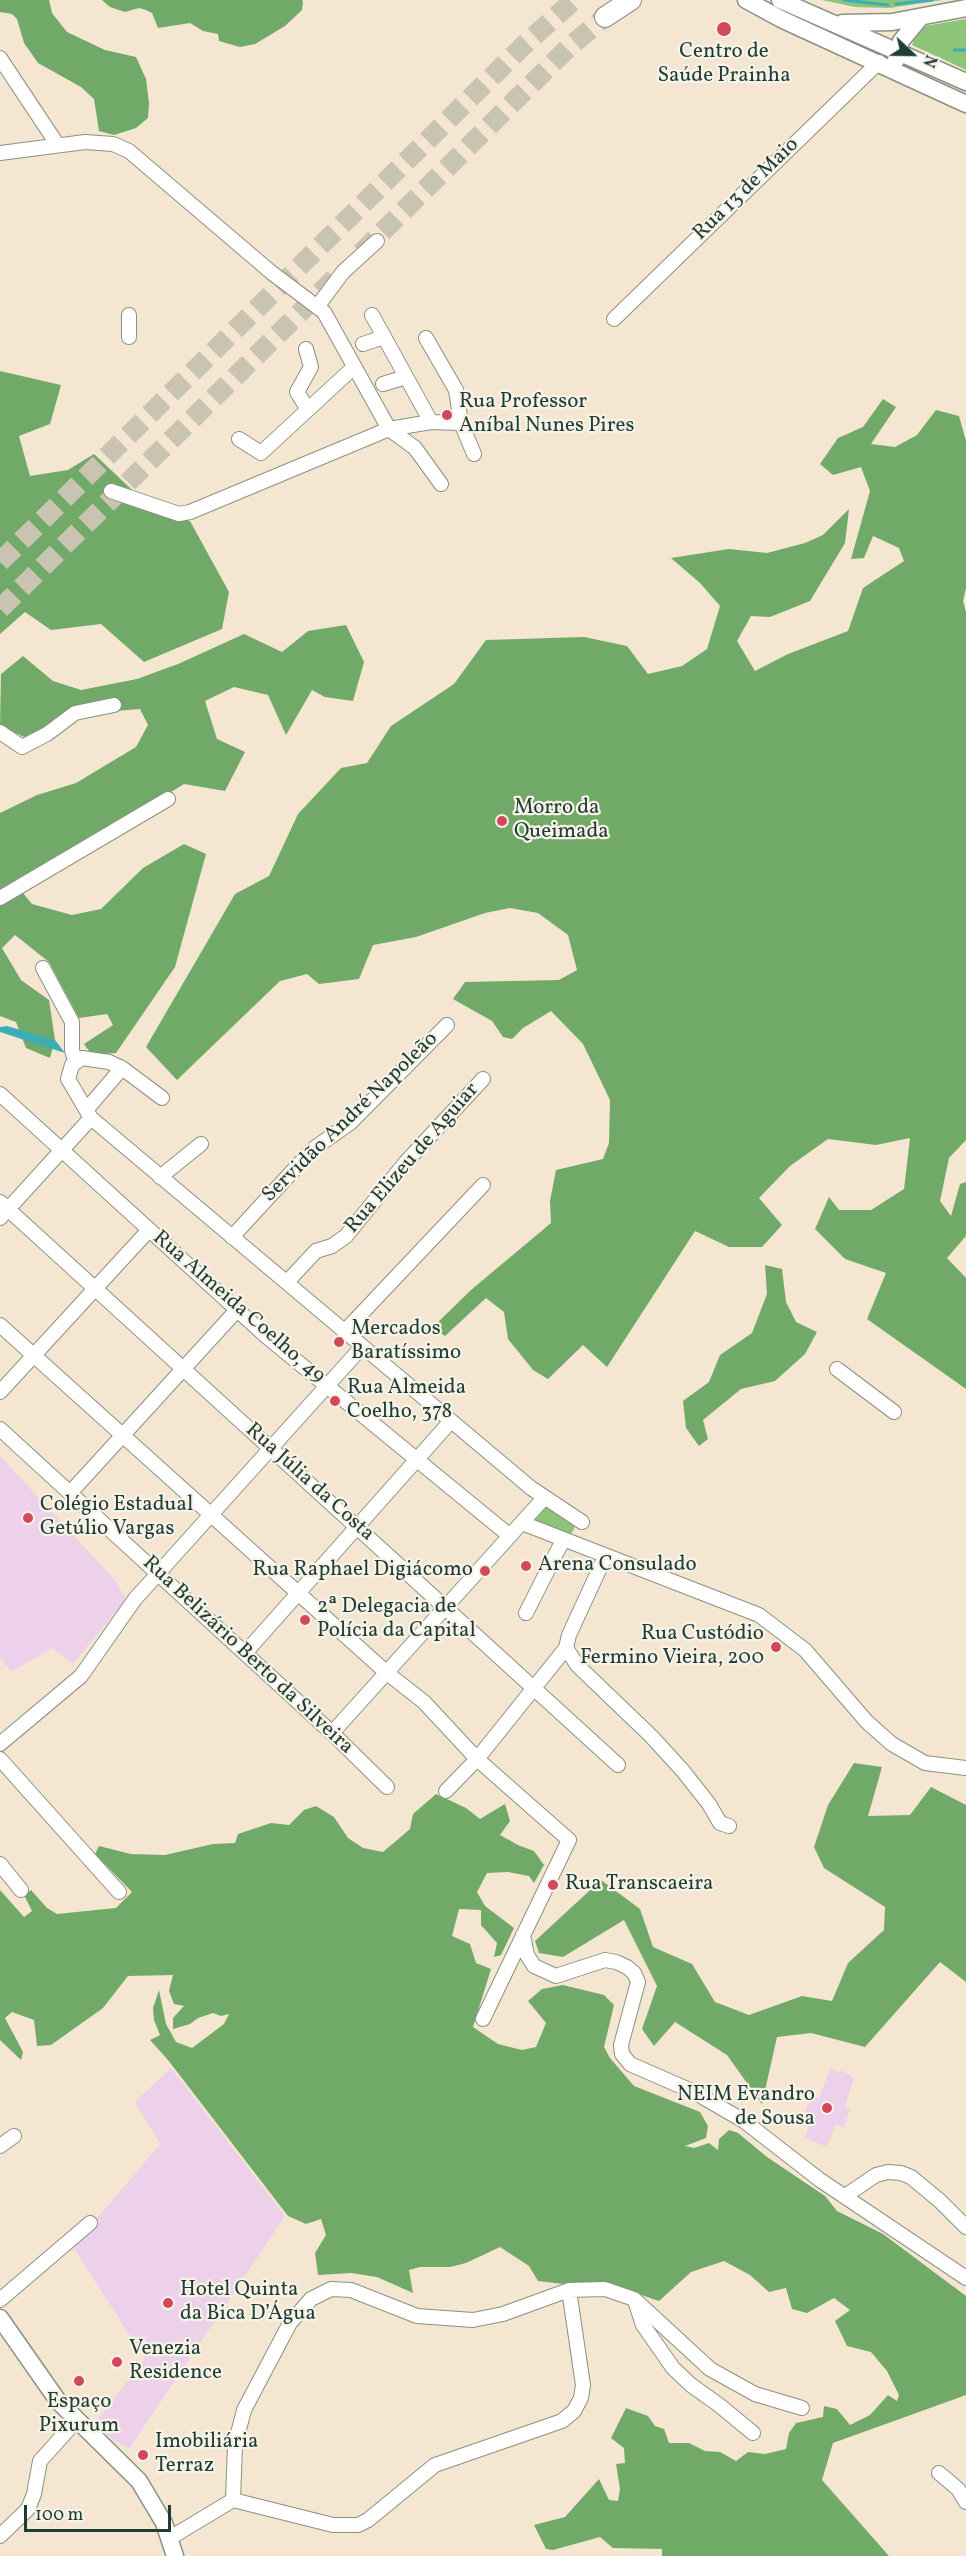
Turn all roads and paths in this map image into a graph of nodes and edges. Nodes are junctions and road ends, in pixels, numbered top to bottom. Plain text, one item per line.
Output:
1 (747, 0) edge
2 (780, 0) edge
3 (628, 2) edge
4 (966, 8) edge
5 (605, 17) tunnel mouth
6 (921, 17) junction
7 (830, 22) junction
8 (897, 51) junction
9 (0, 58) edge
10 (879, 62) junction
11 (896, 70) junction
12 (966, 82) edge
13 (966, 104) edge
14 (57, 144) junction
15 (0, 153) edge
16 (377, 241) dead end
17 (317, 307) junction
18 (129, 315) dead end
19 (372, 315) dead end
20 (614, 319) dead end
21 (129, 337) dead end
22 (384, 338) junction
23 (426, 338) dead end
24 (363, 344) dead end
25 (306, 349) dead end
26 (354, 367) junction
27 (406, 377) junction
28 (383, 384) dead end
29 (308, 408) junction
30 (431, 422) junction
31 (461, 423) junction
32 (389, 429) junction
33 (239, 439) dead end
34 (474, 454) dead end
35 (441, 484) dead end
36 (111, 491) dead end
37 (114, 705) dead end
38 (0, 732) edge
39 (168, 799) dead end
40 (0, 898) edge
41 (43, 968) dead end
42 (447, 1026) dead end
43 (75, 1061) junction
44 (122, 1068) junction
45 (483, 1079) dead end
46 (0, 1094) edge
47 (162, 1098) dead end
48 (89, 1114) junction
49 (201, 1144) dead end
50 (62, 1150) junction
51 (160, 1177) junction
52 (483, 1185) dead end
53 (3, 1210) edge
54 (149, 1230) junction
55 (232, 1237) junction
56 (287, 1282) junction
57 (95, 1288) junction
58 (237, 1310) junction
59 (0, 1325) edge
60 (344, 1332) junction
61 (362, 1347) junction
62 (34, 1355) junction
63 (183, 1369) junction
64 (837, 1370) dead end
65 (327, 1386) junction
66 (0, 1392) edge
67 (894, 1412) dead end
68 (451, 1421) junction
69 (0, 1429) edge
70 (123, 1435) junction
71 (271, 1448) junction
72 (416, 1460) junction
73 (70, 1493) junction
74 (544, 1498) junction
75 (211, 1514) junction
76 (582, 1522) dead end
77 (522, 1523) junction
78 (357, 1527) junction
79 (510, 1536) junction
80 (567, 1541) junction
81 (605, 1557) junction
82 (158, 1573) junction
83 (298, 1593) junction
84 (446, 1607) junction
85 (526, 1613) dead end
86 (567, 1648) junction
87 (245, 1653) junction
88 (387, 1673) junction
89 (534, 1687) junction
90 (332, 1733) junction
91 (0, 1744) edge
92 (0, 1759) edge
93 (477, 1759) junction
94 (618, 1765) dead end
95 (966, 1768) edge
96 (387, 1787) dead end
97 (446, 1791) dead end
98 (729, 1826) dead end
99 (0, 1864) edge
100 (21, 1890) dead end
101 (119, 1892) dead end
102 (522, 1935) junction
103 (483, 2019) dead end
104 (14, 2136) dead end
105 (0, 2146) edge
106 (845, 2196) junction
107 (90, 2223) dead end
108 (966, 2227) edge
109 (966, 2278) edge
110 (569, 2290) junction
111 (634, 2299) junction
112 (0, 2300) edge
113 (0, 2318) edge
114 (802, 2408) dead end
115 (76, 2421) junction
116 (753, 2433) dead end
117 (939, 2473) dead end
118 (233, 2500) junction
119 (966, 2502) edge
120 (0, 2536) edge
121 (170, 2538) junction
122 (175, 2556) edge

1 - 10 main road
2 - 7 main road
3 - 5 highway
4 - 6 main road
6 - 7 main road
6 - 8 main road
7 - 8 main road
8 - 11 main road
8 - 12 main road
9 - 14 street
10 - 11 main road
10 - 20 street, Rua 13 de Maio
11 - 13 main road
14 - 15 street
14 - 17 street
16 - 17 street
17 - 26 street
18 - 21 street
19 - 22 street
22 - 24 street
22 - 27 street
23 - 31 street
25 - 29 street
26 - 29 street
26 - 32 street
27 - 28 street
27 - 30 street
29 - 33 street
30 - 31 street
30 - 32 street
31 - 34 street
32 - 35 street
32 - 36 street
37 - 38 street
39 - 40 street
41 - 43 street
42 - 55 street, Servidão André Napoleão
43 - 44 street
43 - 48 street
44 - 47 street
44 - 48 street
45 - 56 street, Rua Elizeu de Aguiar
46 - 50 street, Rua Almeida Coelho, 49
48 - 50 street
48 - 51 street
49 - 51 street
50 - 53 street
50 - 54 street, Rua Almeida Coelho, 49
51 - 55 street
52 - 60 street
53 - 57 street, Rua Júlia da Costa
54 - 57 street
54 - 58 street, Rua Almeida Coelho, 49
55 - 56 street
56 - 60 street
57 - 62 street
57 - 63 street, Rua Júlia da Costa
58 - 63 street
58 - 65 street, Rua Almeida Coelho, 49
59 - 62 street
60 - 61 street
61 - 65 street
61 - 68 street
62 - 66 street
62 - 70 street
63 - 70 street
63 - 71 street, Rua Júlia da Costa
64 - 67 street
65 - 71 street
65 - 72 street, Rua Almeida Coelho, 49
68 - 72 street
68 - 74 street
69 - 73 street, Rua Belizário Berto da Silveira
70 - 73 street
70 - 75 street
71 - 75 street
71 - 78 street, Rua Júlia da Costa
72 - 78 street
72 - 79 street, Rua Almeida Coelho, 49
73 - 82 street, Rua Belizário Berto da Silveira
74 - 76 street
74 - 77 street
75 - 82 street
75 - 83 street
77 - 79 street
77 - 80 street
78 - 83 street
78 - 84 street, Rua Júlia da Costa
79 - 84 street
80 - 81 street
80 - 85 street
81 - 86 street
81 - 95 street
82 - 87 street, Rua Belizário Berto da Silveira
82 - 91 street
83 - 87 street
83 - 88 street
84 - 88 street
84 - 89 street, Rua Júlia da Costa
86 - 89 street
86 - 98 street
87 - 90 street, Rua Belizário Berto da Silveira
88 - 90 street
88 - 93 street
89 - 93 street
89 - 94 street, Rua Júlia da Costa
90 - 96 street, Rua Belizário Berto da Silveira
92 - 101 street
93 - 97 street
93 - 102 street
99 - 100 street
102 - 103 street
102 - 106 street
104 - 105 street
106 - 108 street
106 - 109 street
107 - 112 street
110 - 111 street
110 - 118 street
110 - 118 street
111 - 114 street
111 - 116 street
113 - 115 main road
115 - 120 street
115 - 121 main road
117 - 119 street
118 - 121 street
121 - 122 main road

